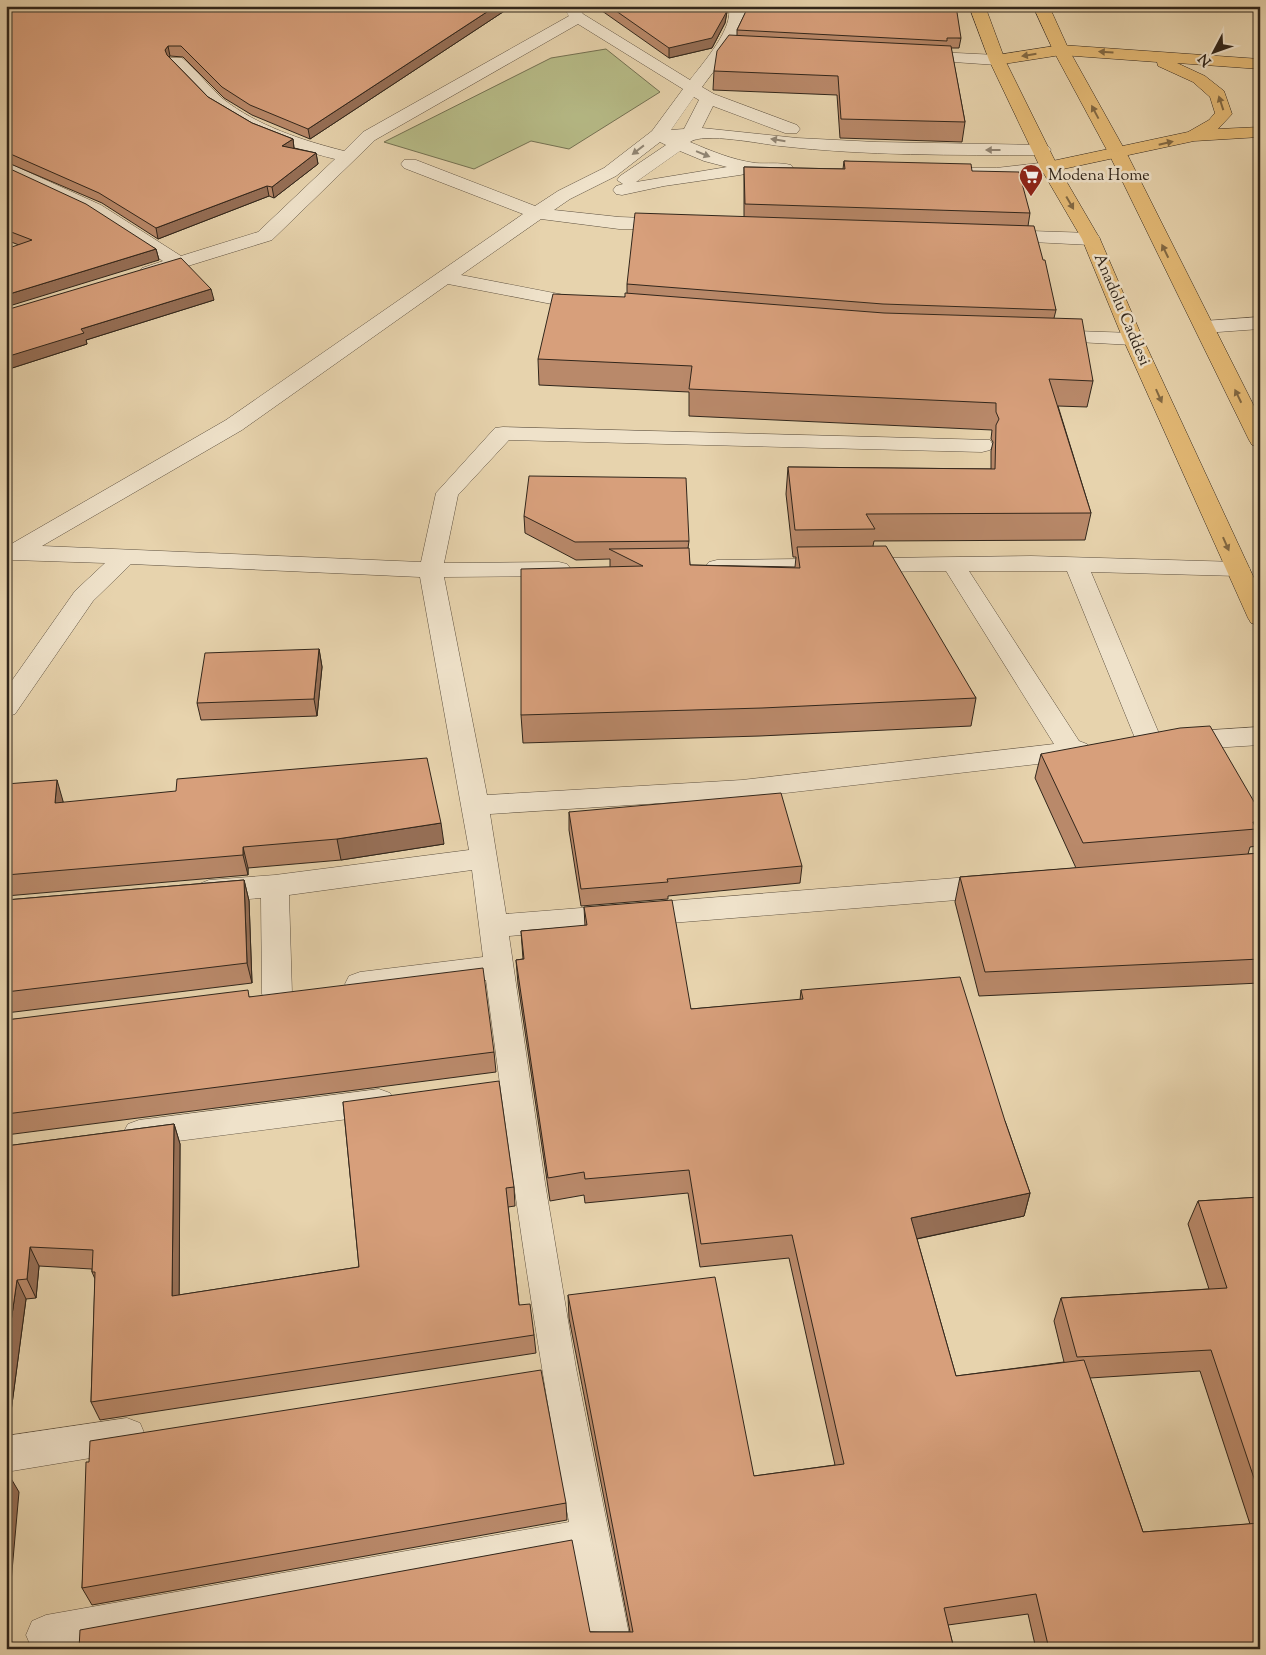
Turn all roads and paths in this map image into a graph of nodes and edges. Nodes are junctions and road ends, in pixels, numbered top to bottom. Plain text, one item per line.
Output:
1 (736, 6) edge
2 (977, 6) edge
3 (1041, 6) edge
4 (574, 12) edge
5 (723, 46) junction
6 (742, 47) edge
7 (1061, 50) junction
8 (1136, 54) junction
9 (899, 55) edge
10 (997, 60) junction
11 (176, 61) edge
12 (1260, 64) edge
13 (692, 87) junction
14 (708, 98) junction
15 (1260, 132) edge
16 (658, 135) junction
17 (1194, 136) junction
18 (685, 138) junction
19 (876, 147) junction
20 (1042, 150) junction
21 (1118, 154) junction
22 (347, 157) junction
23 (410, 164) dead end
24 (6, 167) edge
25 (1049, 167) junction
26 (754, 168) junction
27 (803, 169) edge
28 (957, 172) edge
29 (599, 194) junction
30 (543, 209) junction
31 (688, 225) edge
32 (983, 236) edge
33 (1091, 239) junction
34 (179, 263) junction
35 (134, 276) edge
36 (443, 277) junction
37 (604, 308) edge
38 (1260, 323) edge
39 (1204, 327) junction
40 (1026, 336) edge
41 (1133, 339) junction
42 (1260, 440) edge
43 (982, 445) dead end
44 (10, 554) edge
45 (125, 557) junction
46 (953, 564) junction
47 (1076, 564) junction
48 (697, 567) edge
49 (579, 568) edge
50 (1238, 569) junction
51 (431, 570) junction
52 (1260, 618) edge
53 (6, 708) edge
54 (1260, 736) edge
55 (1150, 742) junction
56 (1072, 751) junction
57 (475, 805) junction
58 (483, 858) junction
59 (1021, 884) edge
60 (275, 886) junction
61 (185, 893) edge
62 (493, 926) junction
63 (498, 966) junction
64 (407, 1099) edge
65 (114, 1137) edge
66 (154, 1431) edge
67 (6, 1454) edge
68 (589, 1537) junction
69 (46, 1635) dead end
70 (612, 1649) edge

1 - 5 street
2 - 10 main road, Anadolu Caddesi
3 - 7 main road
4 - 13 street
4 - 22 street
5 - 6 street
5 - 13 street
8 -> 7 main road
7 -> 10 main road
21 -> 7 main road
8 - 12 main road
17 -> 8 main road
9 - 10 street
10 - 20 main road, Anadolu Caddesi
11 - 22 street
13 - 14 street
13 - 16 street
14 - 18 street
14 - 19 street
15 - 17 main road
16 - 18 street
16 -> 30 street
21 -> 17 main road
19 -> 18 street
18 -> 26 street
18 - 29 street
20 -> 19 street
20 - 25 main road, Anadolu Caddesi
21 - 25 main road
39 -> 21 main road
22 - 34 street
23 - 30 street
24 - 34 street
25 - 28 street
25 -> 33 main road, Anadolu Caddesi
26 - 27 street
26 - 29 street
29 - 30 street
30 - 31 street
30 - 36 street
32 - 33 street
33 - 41 main road, Anadolu Caddesi
34 - 35 street
36 - 37 street
36 - 44 street
38 - 39 street
42 -> 39 main road
40 - 41 street
41 -> 50 main road, Anadolu Caddesi
43 - 51 street
44 - 45 street
45 - 51 street
45 - 53 street
46 - 47 street
46 - 48 street
46 - 56 street
47 - 50 street
47 - 55 street
49 - 51 street
50 - 52 main road, Anadolu Caddesi
51 - 57 street
54 - 55 street
55 - 56 street
56 - 57 street
57 - 58 street
58 - 60 street
58 - 62 street
59 - 62 street
60 - 61 street
60 - 63 street
62 - 63 street
63 - 68 street
64 - 65 street
66 - 67 street
68 - 69 street
68 - 70 street

